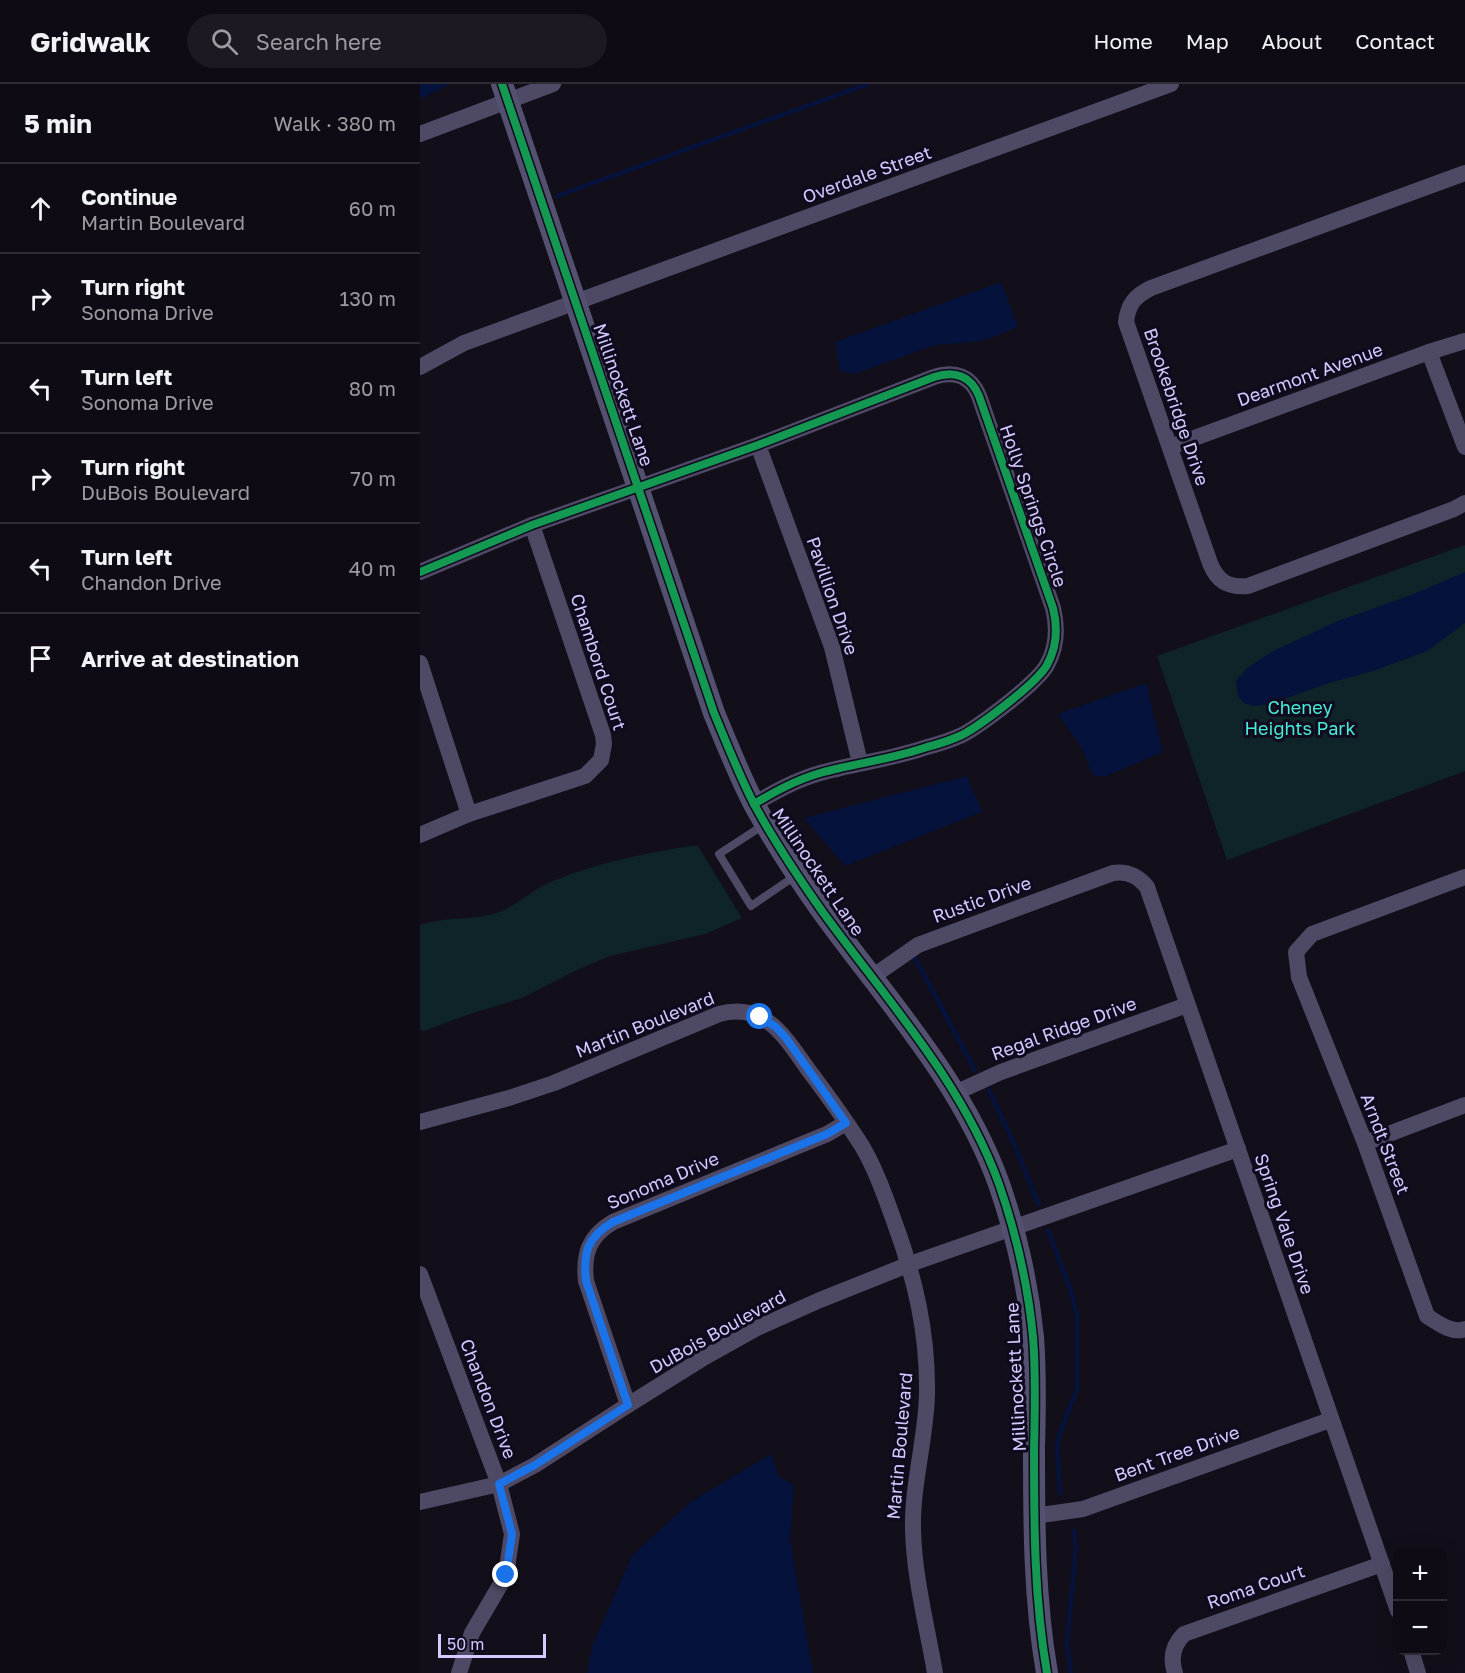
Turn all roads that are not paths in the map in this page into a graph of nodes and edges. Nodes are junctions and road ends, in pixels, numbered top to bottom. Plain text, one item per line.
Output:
1 (553, 84) edge
2 (1171, 84) edge
3 (505, 92) edge
4 (420, 134) edge
5 (1465, 173) edge
6 (576, 303) junction
7 (1465, 341) edge
8 (1429, 352) junction
9 (420, 367) edge
10 (758, 445) junction
11 (1170, 447) junction
12 (1465, 447) edge
13 (638, 488) junction
14 (1465, 503) edge
15 (532, 525) junction
16 (420, 572) edge
17 (420, 663) edge
18 (860, 764) junction
19 (754, 804) junction
20 (469, 814) junction
21 (766, 824) junction
22 (420, 835) edge
23 (1113, 873) joint
24 (798, 875) junction
25 (1465, 877) edge
26 (872, 977) junction
27 (1188, 1005) junction
28 (955, 1093) junction
29 (1465, 1105) edge
30 (420, 1122) edge
31 (846, 1123) junction
32 (1365, 1143) junction
33 (1238, 1149) junction
34 (1013, 1229) junction
35 (910, 1264) junction
36 (420, 1274) edge
37 (1462, 1330) edge
38 (628, 1405) junction
39 (1330, 1420) junction
40 (499, 1484) junction
41 (420, 1502) edge
42 (1034, 1516) junction
43 (1382, 1564) junction
44 (1395, 1601) edge
45 (1413, 1655) edge
46 (459, 1673) edge
47 (935, 1673) edge
48 (1047, 1673) edge
49 (1175, 1673) edge
50 (1418, 1673) edge

1 - 3 street
2 - 6 street, Overdale Street
3 - 4 street
3 - 6 street, Millinockett Lane
5 - 11 street, Brookebridge Drive
6 - 9 street, Overdale Street
6 - 13 street, Millinockett Lane
7 - 8 street, Dearmont Avenue
8 - 11 street, Dearmont Avenue
8 - 12 street
10 - 13 street, Holly Springs Circle
10 - 18 street, Pavillion Drive
10 - 18 street, Holly Springs Circle
11 - 14 street, Brookebridge Drive
13 - 15 street
13 - 19 street, Millinockett Lane
15 - 16 street
15 - 20 street, Chambord Court
17 - 20 street
18 - 19 street, Holly Springs Circle
19 - 21 street, Millinockett Lane
20 - 22 street, Chambord Court
21 - 24 street, Millinockett Lane
21 - 24 lane
23 - 26 street, Rustic Drive
23 - 27 street, Spring Vale Drive
24 - 26 street, Millinockett Lane
25 - 32 street, Arndt Street
26 - 28 street, Millinockett Lane
27 - 28 street, Regal Ridge Drive
27 - 33 street, Spring Vale Drive
28 - 34 street, Millinockett Lane
29 - 32 street
30 - 31 street, Martin Boulevard
31 - 35 street, Martin Boulevard
31 - 38 street, Sonoma Drive
32 - 37 street, Arndt Street
33 - 34 street, DuBois Boulevard
33 - 39 street, Spring Vale Drive
34 - 35 street, DuBois Boulevard
34 - 42 street, Millinockett Lane
35 - 38 street, DuBois Boulevard
35 - 47 street, Martin Boulevard
36 - 40 street, Chandon Drive
38 - 40 street, DuBois Boulevard
39 - 42 street, Bent Tree Drive
39 - 43 street, Spring Vale Drive
40 - 41 street, DuBois Boulevard
40 - 46 street, Chandon Drive
42 - 48 street, Millinockett Lane
43 - 44 street, Spring Vale Drive
43 - 49 street, Roma Court
45 - 50 street

